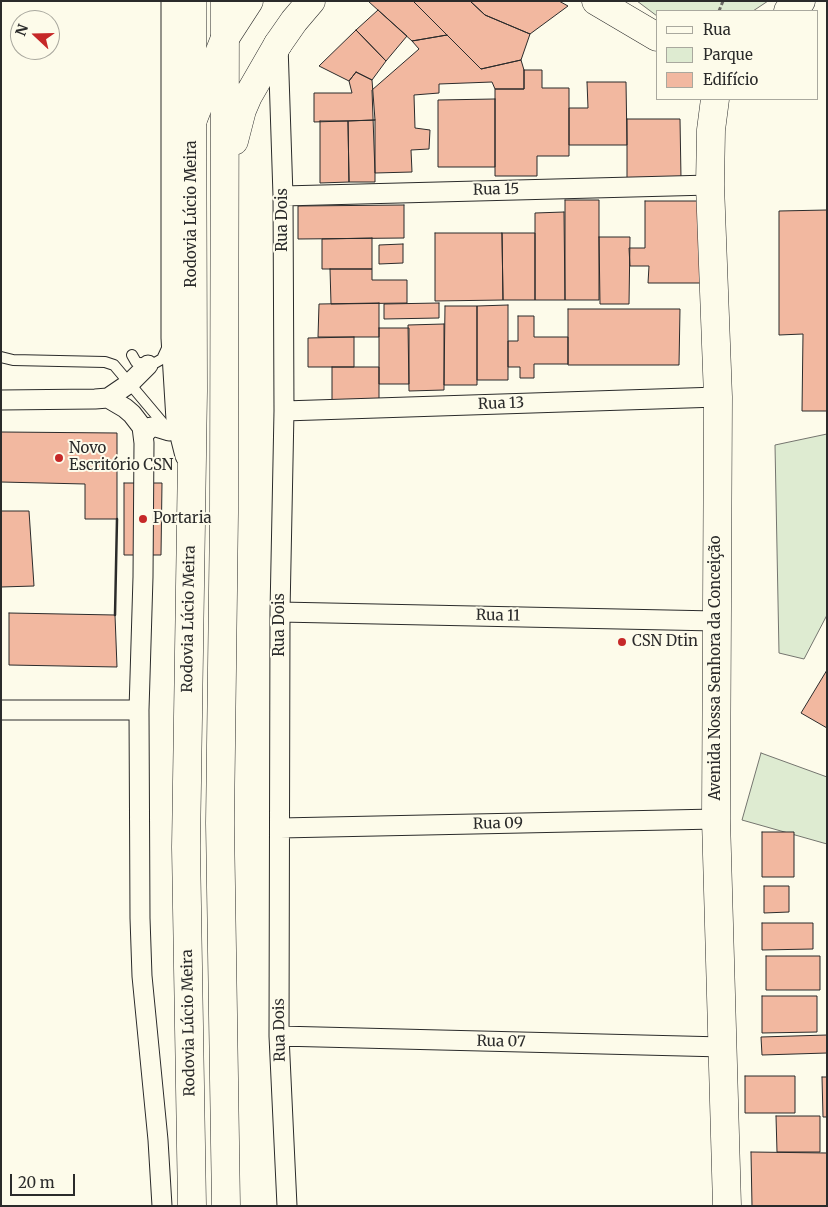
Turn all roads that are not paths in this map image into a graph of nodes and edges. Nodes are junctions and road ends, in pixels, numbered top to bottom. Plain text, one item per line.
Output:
1 (171, 1) edge
2 (192, 1) edge
3 (226, 1) edge
4 (249, 1) edge
5 (311, 1) edge
6 (596, 1) edge
7 (801, 1) edge
8 (789, 10) edge
9 (655, 35) edge
10 (225, 38) junction
11 (278, 44) junction
12 (704, 100) edge
13 (714, 100) edge
14 (192, 123) junction
15 (711, 130) junction
16 (224, 184) junction
17 (710, 185) junction
18 (283, 196) junction
19 (171, 338) junction
20 (132, 355) dead end
21 (1, 357) edge
22 (148, 365) junction
23 (130, 383) junction
24 (718, 397) junction
25 (108, 398) junction
26 (1, 400) edge
27 (284, 412) junction
28 (169, 431) junction
29 (144, 434) junction
30 (182, 446) junction
31 (192, 472) junction
32 (280, 612) junction
33 (716, 621) junction
34 (1, 710) edge
35 (139, 710) junction
36 (716, 819) junction
37 (280, 828) junction
38 (279, 1036) junction
39 (723, 1047) junction
40 (162, 1206) edge
41 (192, 1206) edge
42 (226, 1206) edge
43 (287, 1206) edge
44 (727, 1206) edge

1 - 19 street
2 - 14 main road, Rodovia Lúcio Meira
3 - 10 main road
4 - 10 main road
5 - 11 main road
6 - 9 main road
7 - 8 main road
10 - 14 main road
10 - 16 main road
11 - 16 main road
11 - 18 street, Rua Dois
12 - 15 main road
13 - 15 main road
14 - 31 main road, Rodovia Lúcio Meira
15 - 17 main road, Avenida Nossa Senhora da Conceição
16 - 42 main road
17 - 18 street, Rua 15
17 - 24 main road, Avenida Nossa Senhora da Conceição
18 - 27 street, Rua Dois
19 - 22 lane
19 - 30 street
20 - 22 lane
21 - 23 lane
22 - 23 street
23 - 25 street
23 - 28 lane
24 - 27 street, Rua 13
24 - 33 main road, Avenida Nossa Senhora da Conceição
25 - 26 street
25 - 29 street
27 - 32 street, Rua Dois
28 - 29 street
28 - 30 lane
29 - 35 street
30 - 31 street
31 - 41 main road, Rodovia Lúcio Meira
32 - 33 street, Rua 11
32 - 37 street, Rua Dois
33 - 36 main road, Avenida Nossa Senhora da Conceição
34 - 35 street
35 - 40 street
36 - 37 street, Rua 09
36 - 39 main road, Avenida Nossa Senhora da Conceição
37 - 38 street, Rua Dois
38 - 39 street, Rua 07
38 - 43 street, Rua Dois
39 - 44 main road, Avenida Nossa Senhora da Conceição

